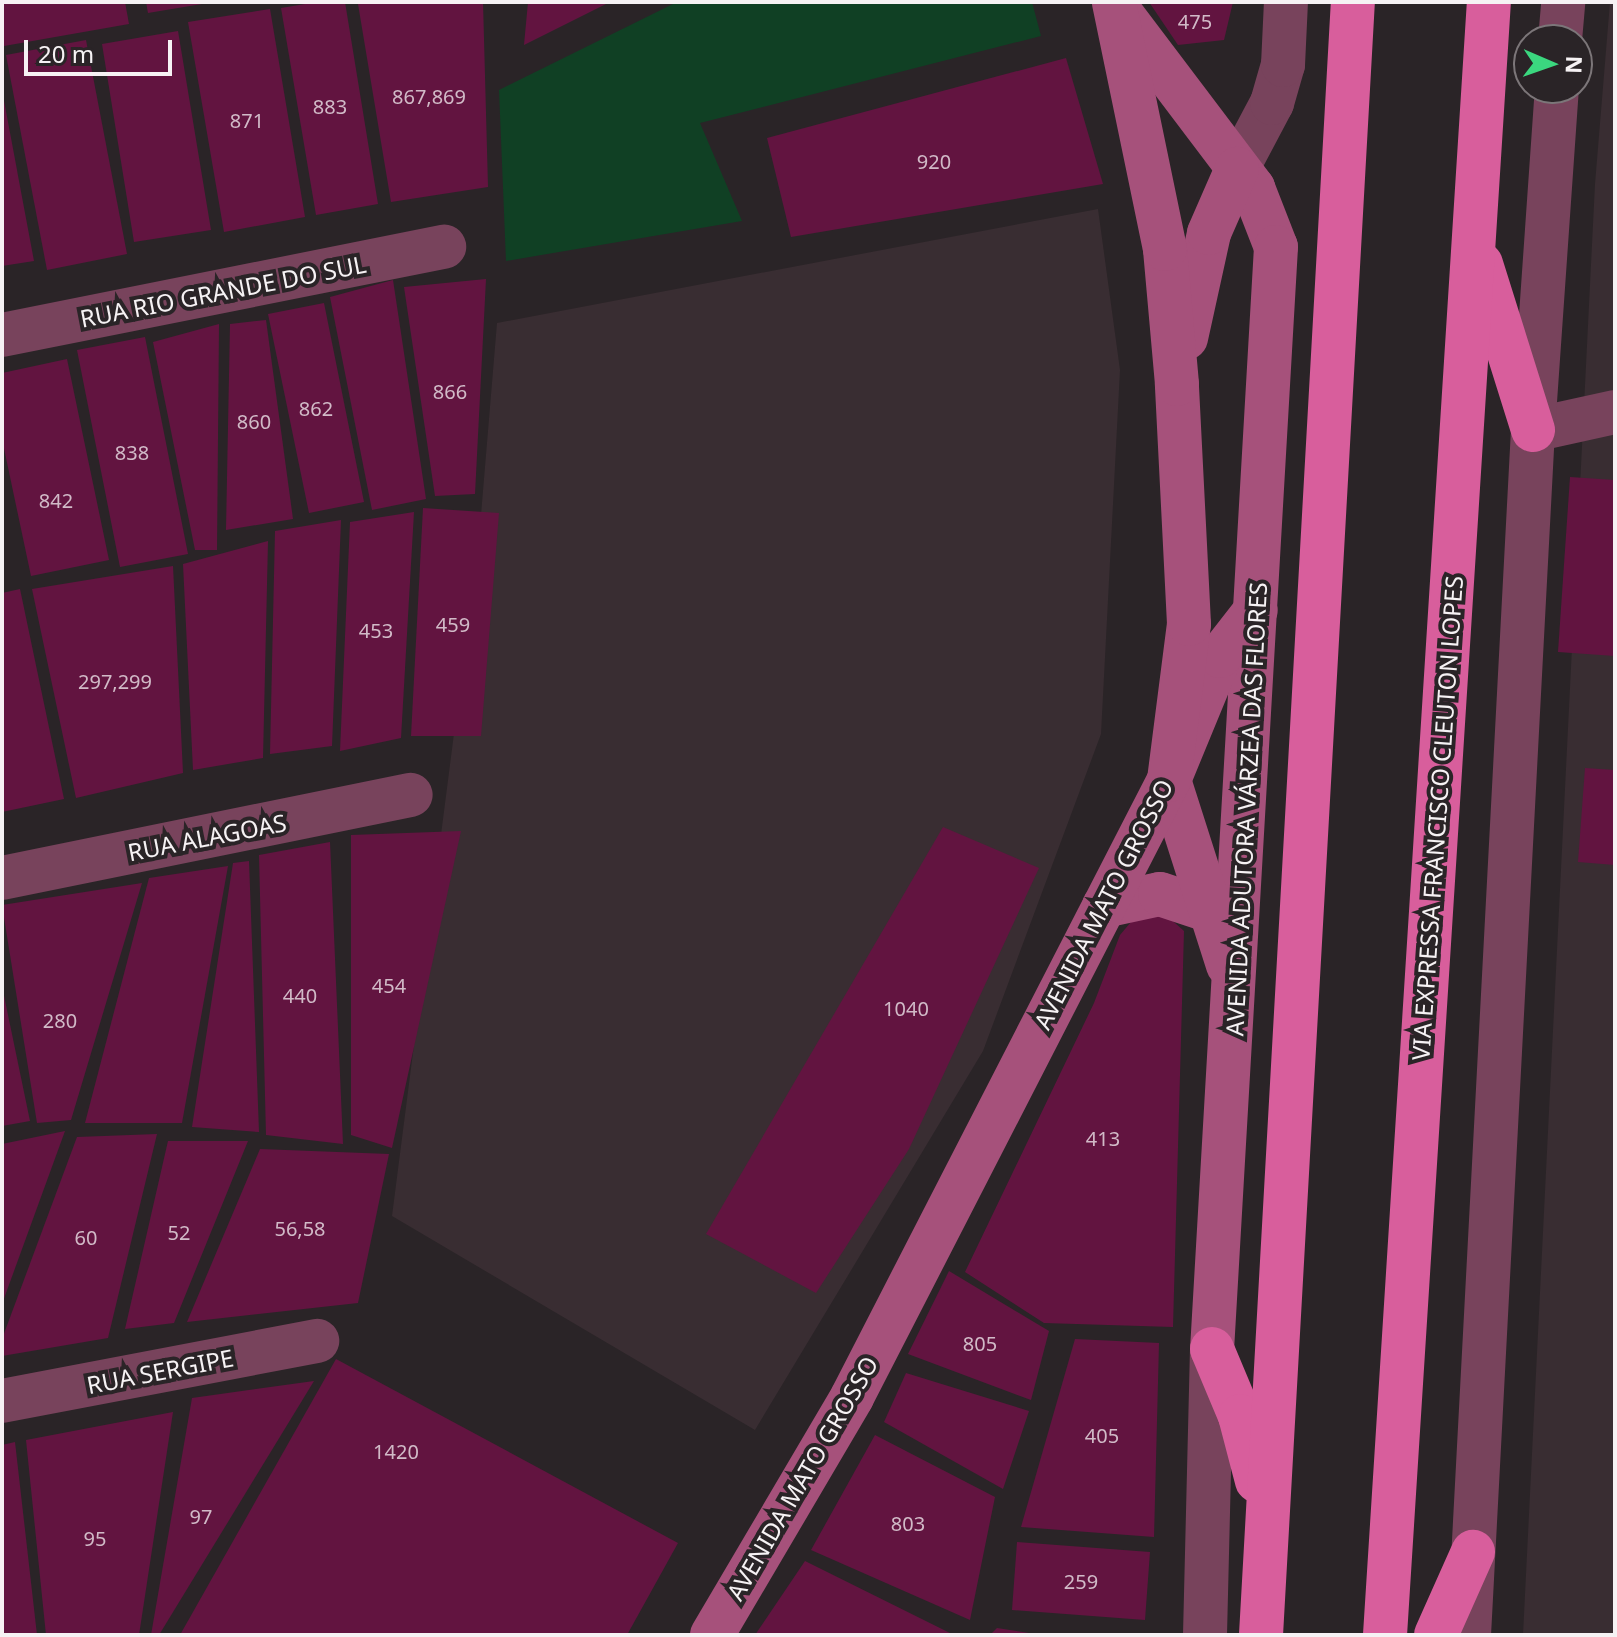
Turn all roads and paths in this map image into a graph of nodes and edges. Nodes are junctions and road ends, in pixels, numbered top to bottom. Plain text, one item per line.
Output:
1 (1286, 2) edge
2 (1353, 2) edge
3 (1489, 2) edge
4 (1563, 2) edge
5 (1114, 3) edge
6 (1561, 24) edge
7 (1556, 104) edge
8 (1237, 169) junction
9 (1473, 239) junction
10 (444, 247) dead end
11 (2, 335) edge
12 (1177, 384) junction
13 (1615, 412) edge
14 (1533, 430) junction
15 (1256, 610) junction
16 (1169, 780) junction
17 (411, 795) dead end
18 (2, 878) edge
19 (1104, 906) junction
20 (1211, 911) junction
21 (1236, 990) junction
22 (317, 1341) dead end
23 (1212, 1349) junction
24 (2, 1401) edge
25 (1268, 1522) junction
26 (1473, 1552) junction
27 (712, 1635) edge
28 (1205, 1635) edge
29 (1261, 1635) edge
30 (1385, 1635) edge
31 (1436, 1635) edge
32 (1469, 1635) edge

1 - 8 street
2 - 25 highway
3 - 9 highway, VIA EXPRESSA FRANCISCO CLEUTON LOPES
4 - 6 street
5 - 8 main road, AVENIDA ADUTORA VÁRZEA DAS FLORES
5 - 12 main road, AVENIDA MATO GROSSO
7 - 14 street
8 - 12 main road
8 - 15 main road, AVENIDA ADUTORA VÁRZEA DAS FLORES
9 - 14 highway
9 - 30 highway, VIA EXPRESSA FRANCISCO CLEUTON LOPES
10 - 11 street, RUA RIO GRANDE DO SUL
12 - 16 main road, AVENIDA MATO GROSSO
13 - 14 street
14 - 26 street
15 - 16 main road
15 - 21 main road, AVENIDA ADUTORA VÁRZEA DAS FLORES
16 - 19 main road, AVENIDA MATO GROSSO
16 - 20 main road
17 - 18 street, RUA ALAGOAS
19 - 20 main road
19 - 27 main road, AVENIDA MATO GROSSO
20 - 21 main road
21 - 23 main road, AVENIDA ADUTORA VÁRZEA DAS FLORES
22 - 24 street, RUA SERGIPE
23 - 25 highway
23 - 28 street, AVENIDA ADUTORA VÁRZEA DAS FLORES
25 - 29 highway
26 - 31 highway
26 - 32 street

